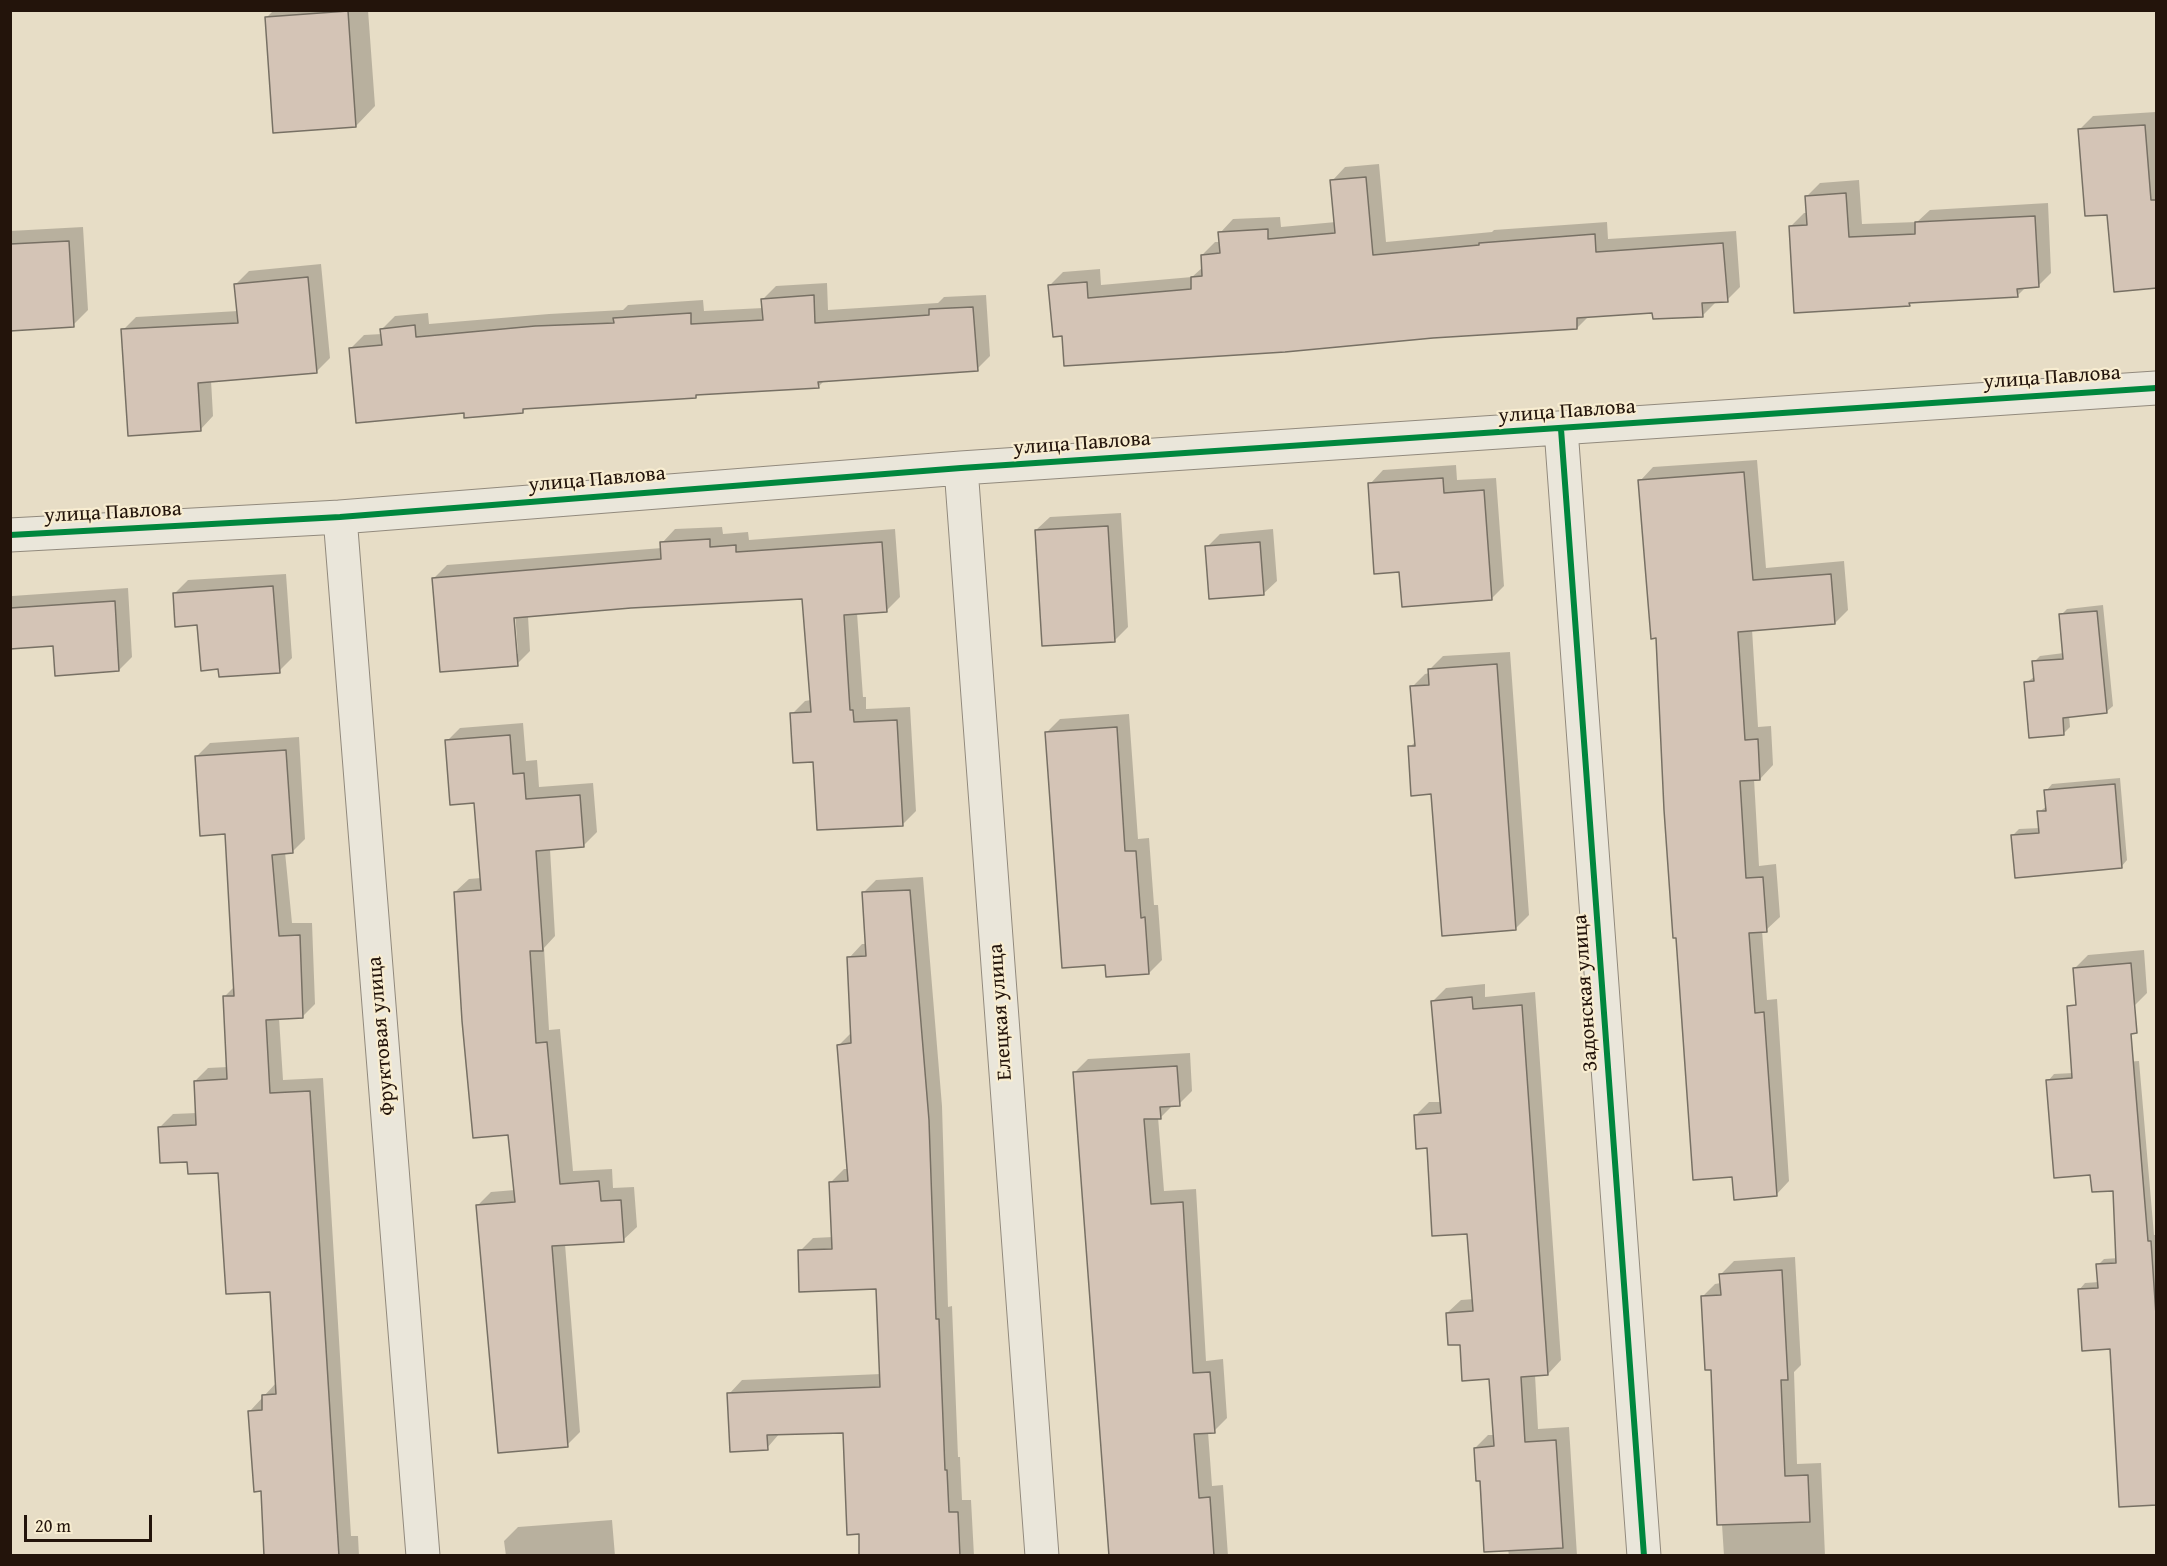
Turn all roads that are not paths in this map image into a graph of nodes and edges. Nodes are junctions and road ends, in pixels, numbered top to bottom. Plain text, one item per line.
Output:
1 (2157, 388) edge
2 (1561, 429) junction
3 (961, 468) junction
4 (340, 517) junction
5 (10, 535) edge
6 (423, 1556) edge
7 (1042, 1556) edge
8 (1644, 1556) edge

1 - 2 street, улица Павлова
2 - 3 street, улица Павлова
2 - 8 street, Задонская улица
3 - 4 street, улица Павлова
3 - 7 street, Елецкая улица
4 - 5 street, улица Павлова
4 - 6 street, Фруктовая улица

